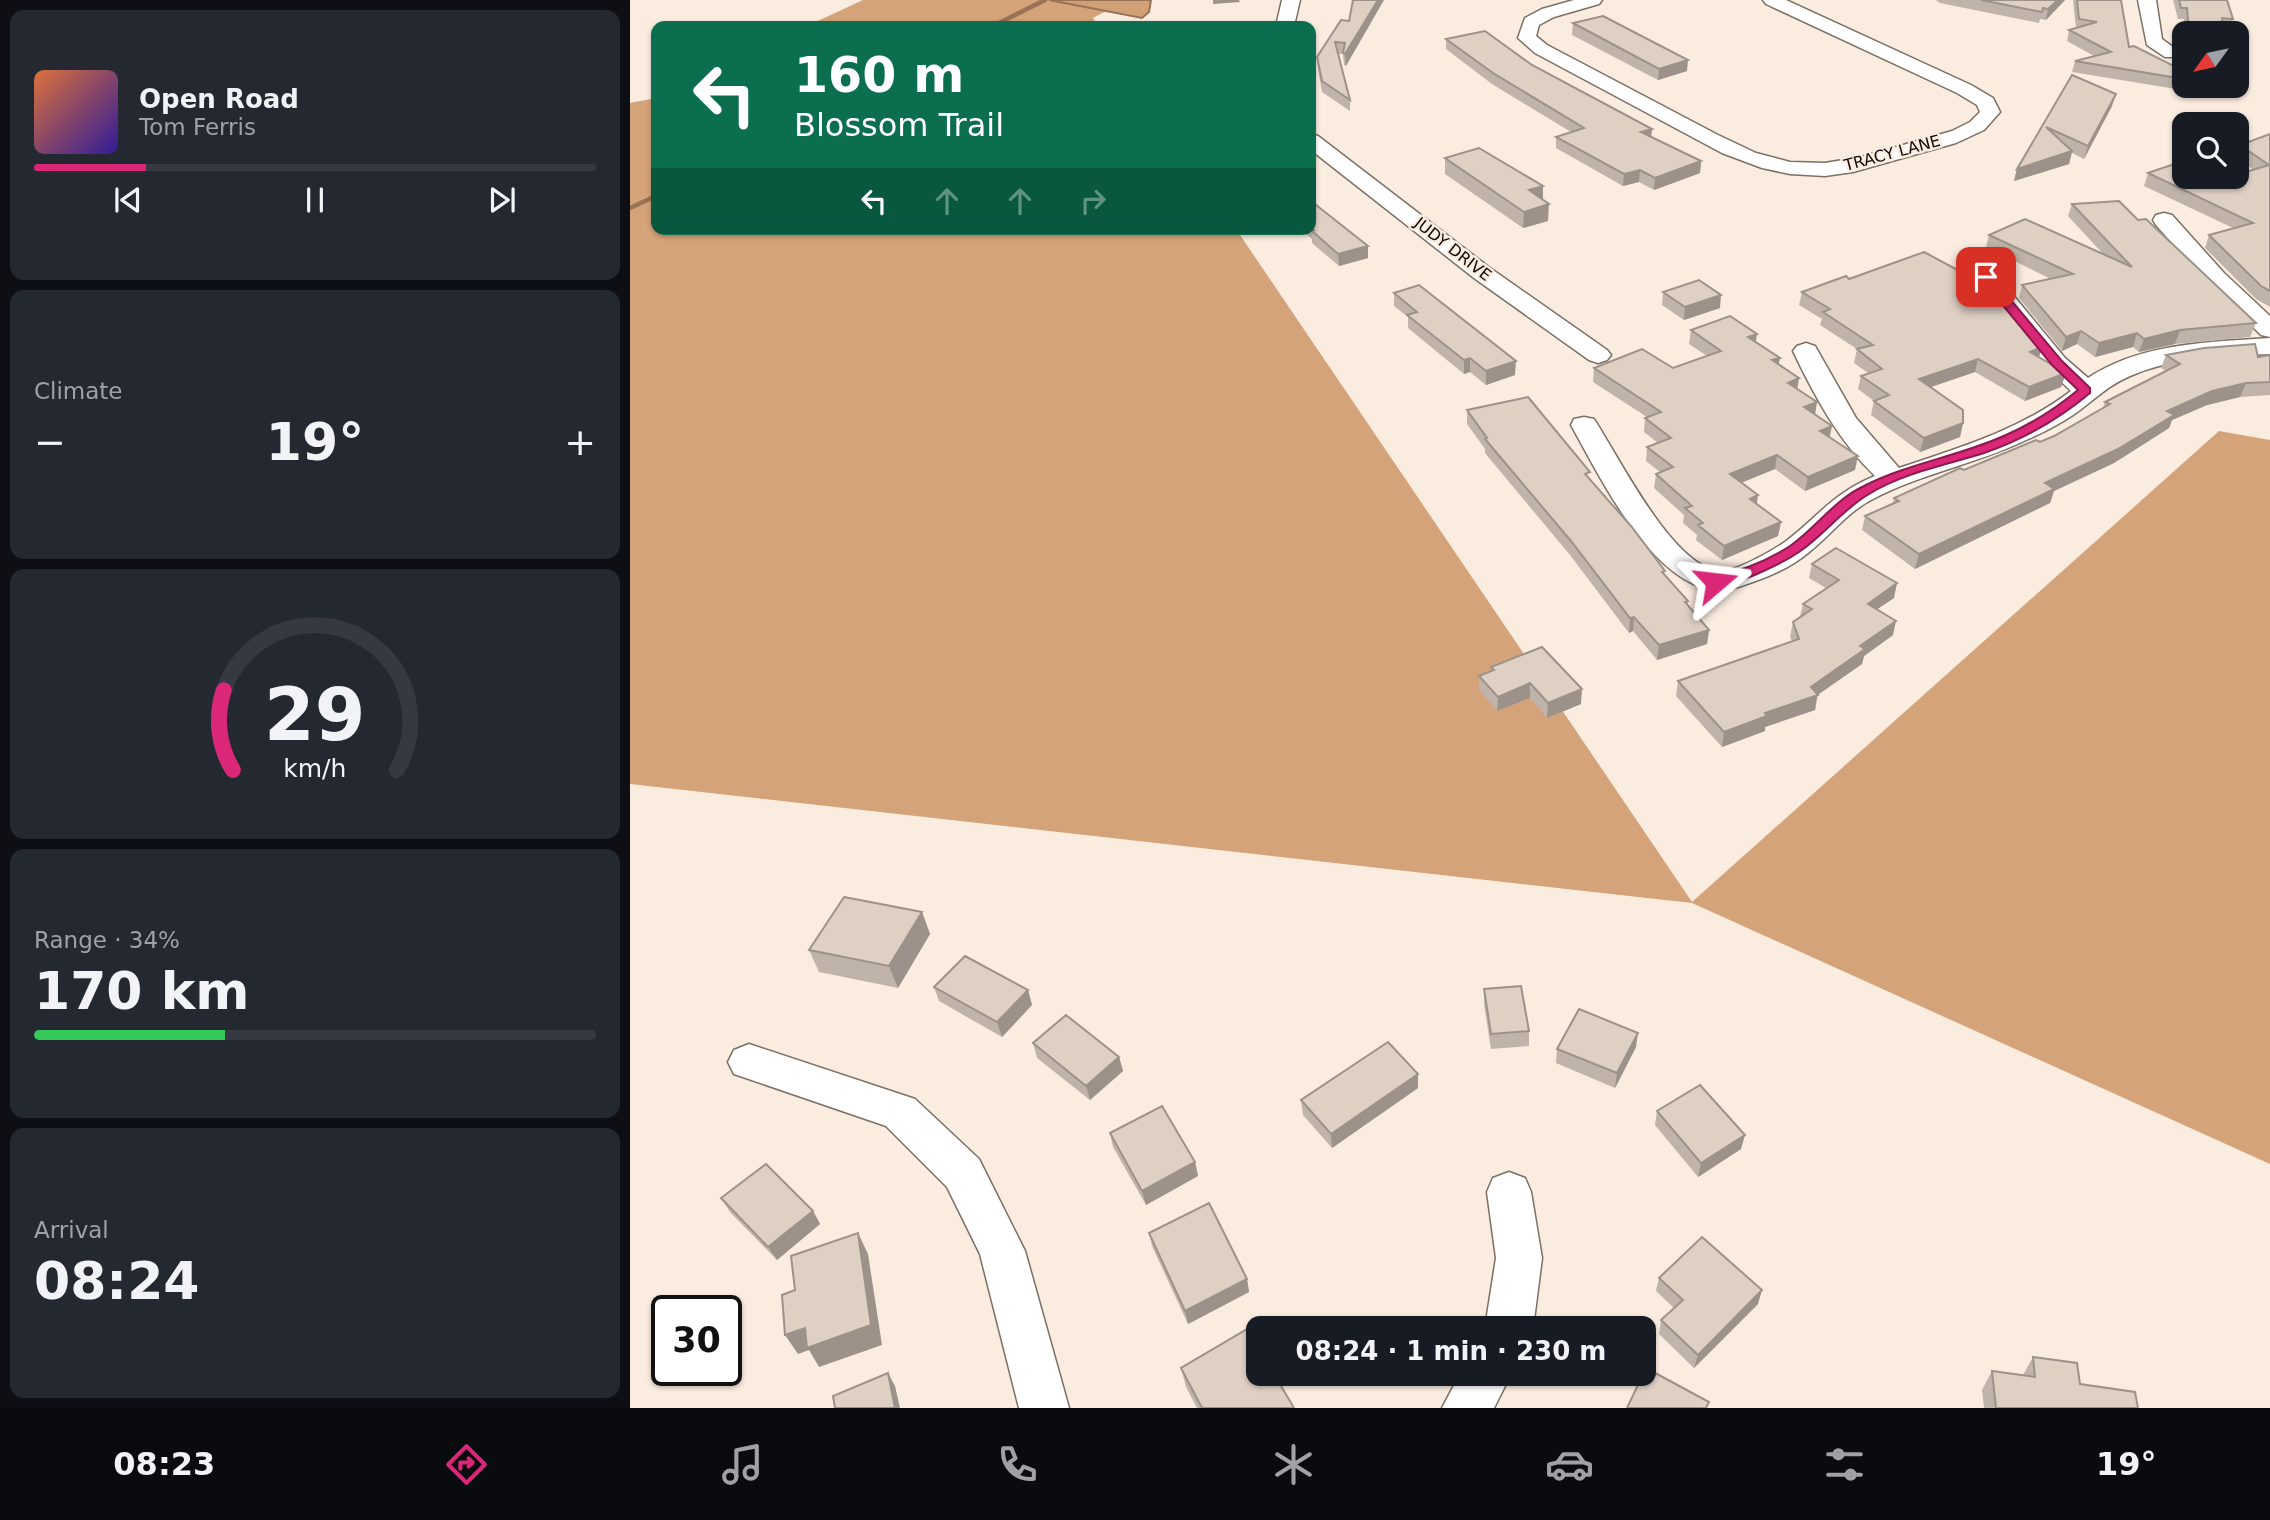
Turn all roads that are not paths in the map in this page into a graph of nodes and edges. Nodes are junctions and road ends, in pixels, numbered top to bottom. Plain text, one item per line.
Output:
1 (1291, 0) edge
2 (1593, 0) edge
3 (1772, 0) edge
4 (2128, 1) edge
5 (2148, 1) edge
6 (1286, 21) edge
7 (2172, 53) dead end
8 (1316, 144) edge
9 (2164, 220) dead end
10 (1986, 277) dead end
11 (2270, 330) edge
12 (2270, 346) edge
13 (1806, 351) dead end
14 (1598, 355) dead end
15 (2085, 391) junction
16 (1584, 425) dead end
17 (1892, 477) junction
18 (749, 1062) dead end
19 (1509, 1192) dead end
20 (1511, 1316) edge
21 (1480, 1386) edge
22 (1044, 1408) edge
23 (1467, 1408) edge

1 - 6 street
2 - 3 street, TRACY LANE
4 - 5 street
5 - 7 street
8 - 14 street, JUDY DRIVE
9 - 11 street
10 - 15 street
12 - 15 street
13 - 17 street
15 - 17 street
16 - 17 street
18 - 22 street
19 - 20 street
21 - 23 street

